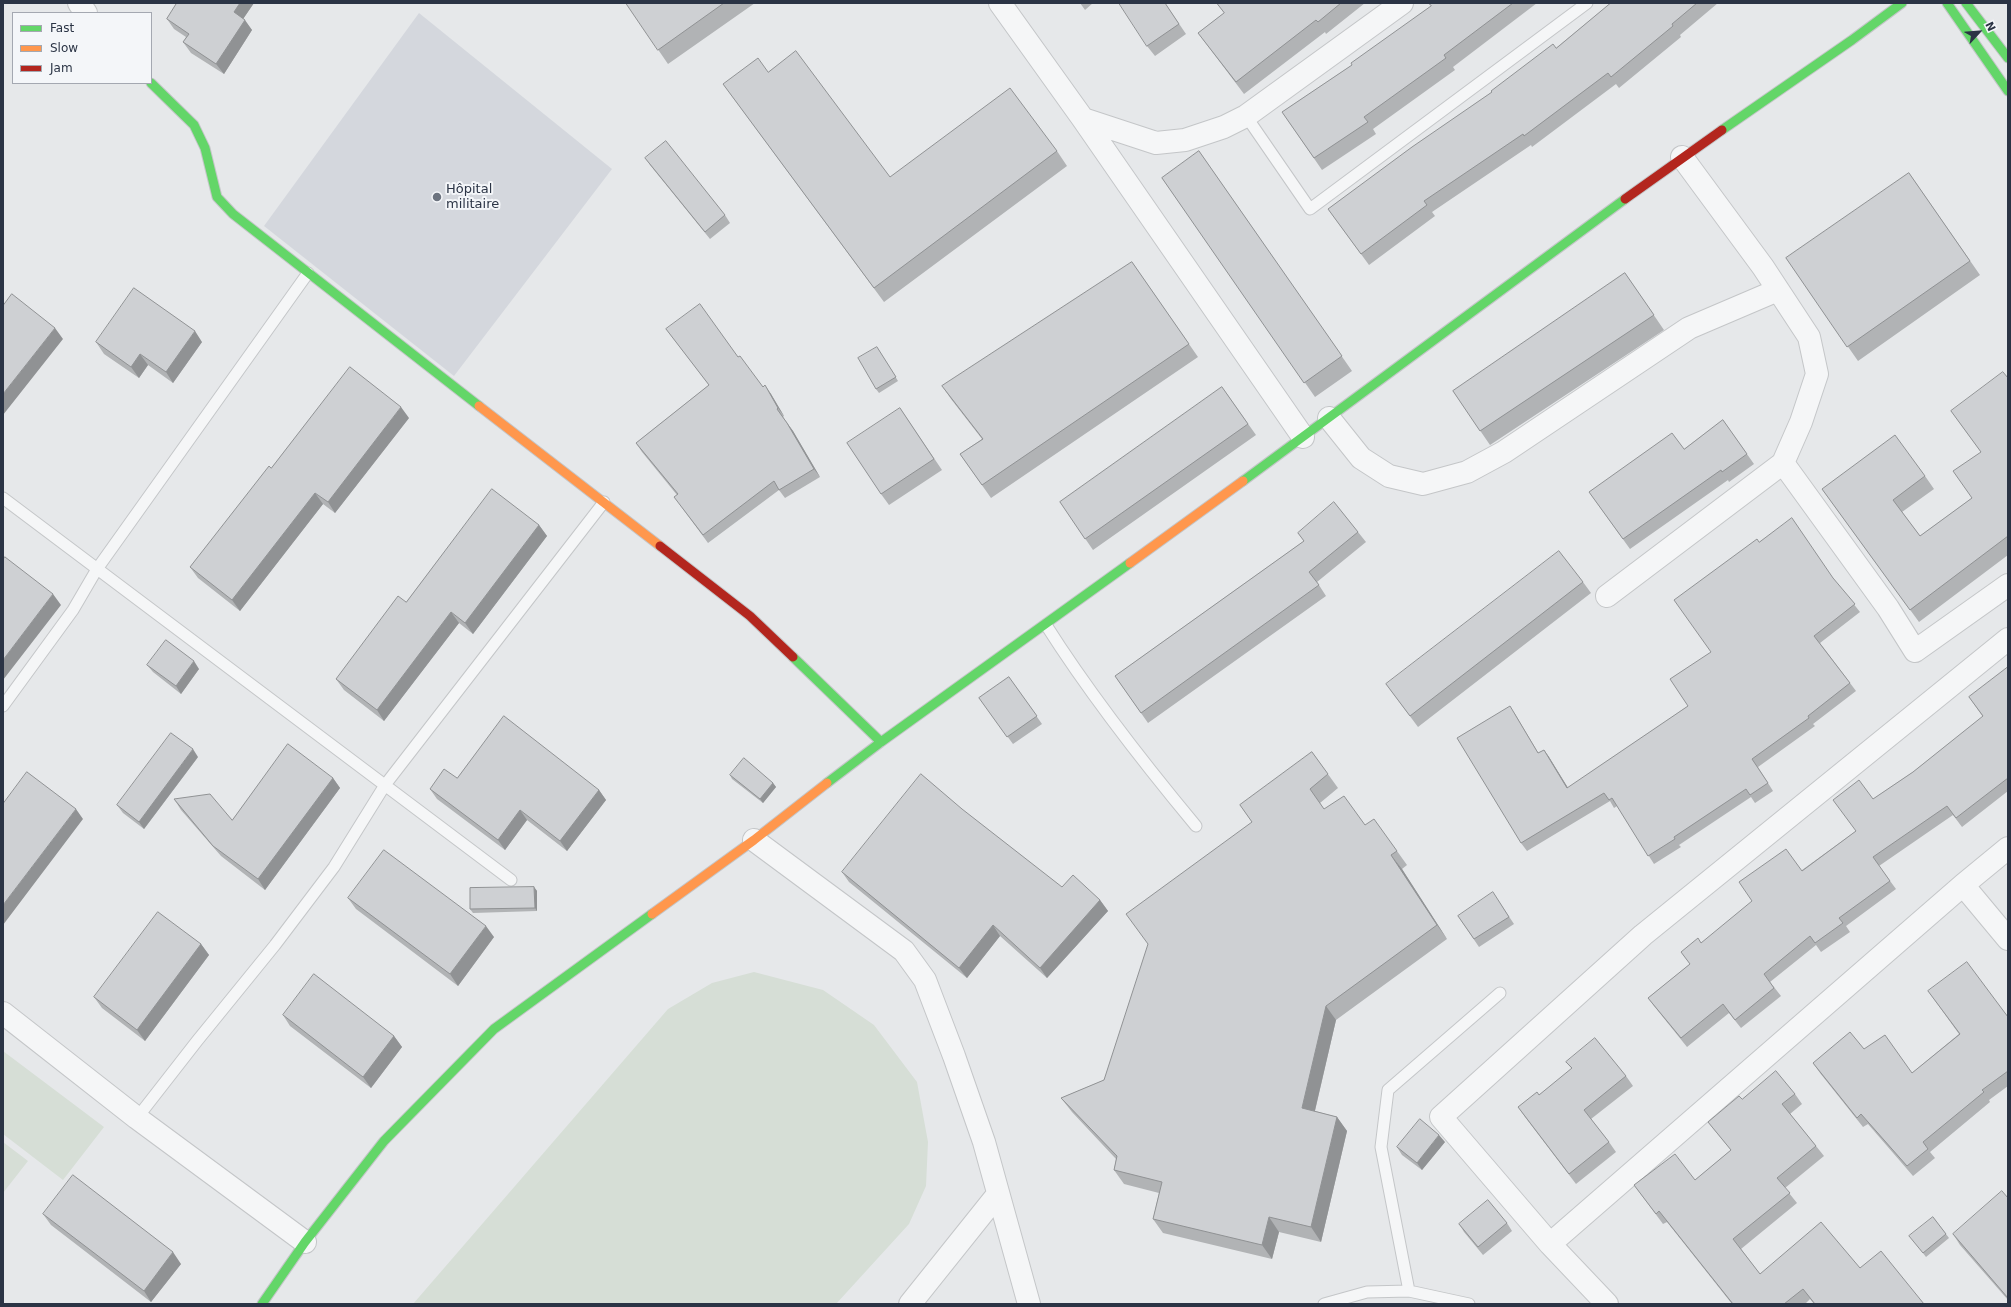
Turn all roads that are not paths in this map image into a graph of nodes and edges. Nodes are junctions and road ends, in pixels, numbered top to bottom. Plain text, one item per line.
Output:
1 (79, 3) edge
2 (1000, 3) edge
3 (1402, 3) edge
4 (1586, 3) edge
5 (1902, 3) edge
6 (1947, 3) edge
7 (1966, 3) edge
8 (85, 12) edge
9 (2008, 58) edge
10 (152, 84) edge
11 (2008, 91) edge
12 (1246, 116) junction
13 (1083, 119) junction
14 (1682, 157) junction
15 (308, 273) junction
16 (1778, 290) junction
17 (1329, 418) junction
18 (1304, 437) junction
19 (1783, 463) junction
20 (3, 498) edge
21 (604, 502) junction
22 (97, 569) junction
23 (2008, 584) edge
24 (1607, 596) dead end
25 (1046, 625) junction
26 (2008, 639) edge
27 (3, 706) edge
28 (881, 742) junction
29 (385, 785) junction
30 (1196, 826) dead end
31 (754, 840) junction
32 (2008, 848) edge
33 (511, 880) dead end
34 (1963, 886) junction
35 (2008, 939) edge
36 (1500, 993) dead end
37 (3, 1013) edge
38 (137, 1118) junction
39 (998, 1194) junction
40 (305, 1242) junction
41 (1550, 1244) junction
42 (1409, 1291) junction
43 (262, 1304) edge
44 (910, 1304) edge
45 (1029, 1304) edge
46 (1324, 1304) edge
47 (1469, 1304) edge
48 (1606, 1304) edge

1 - 8 street
2 - 13 street
3 - 12 street
4 - 12 lane
5 - 14 street
6 - 11 street
7 - 9 street
10 - 15 street
12 - 13 street
13 - 18 street
14 - 16 street
14 - 17 street
15 - 21 street
15 - 22 lane
16 - 17 street
16 - 19 street
17 - 18 street
18 - 25 street
19 - 23 street
19 - 24 street
20 - 22 lane
21 - 28 street
21 - 29 lane
22 - 27 lane
22 - 29 lane
25 - 28 street
25 - 30 lane
26 - 41 street
28 - 31 street
29 - 33 lane
29 - 38 lane
31 - 39 street
31 - 40 street
32 - 34 street
34 - 35 street
34 - 41 street
36 - 42 lane
37 - 38 street
38 - 40 street
39 - 44 street
39 - 45 street
40 - 43 street
41 - 48 street
42 - 46 lane
42 - 47 lane

